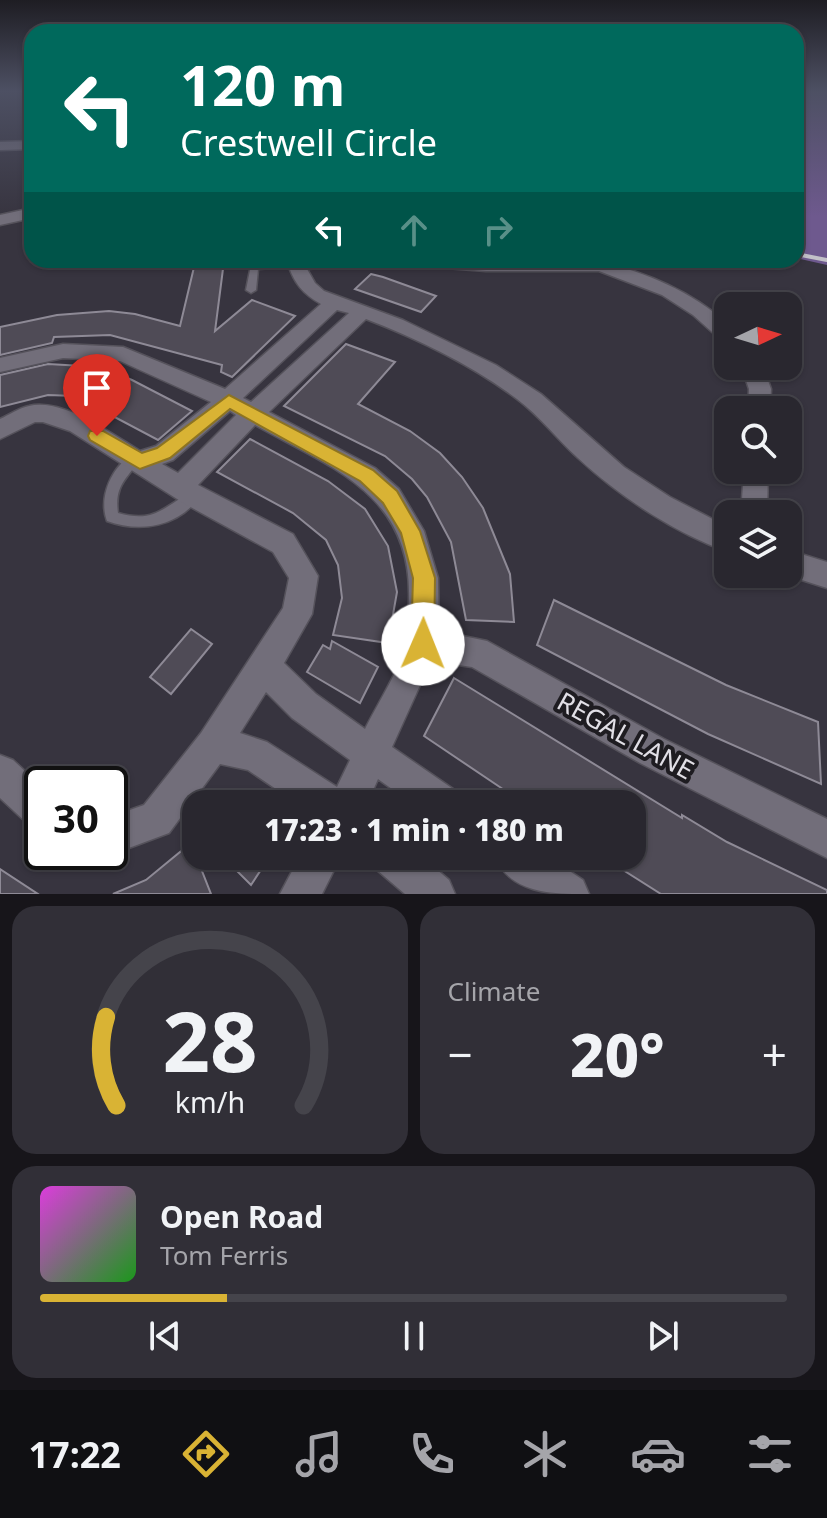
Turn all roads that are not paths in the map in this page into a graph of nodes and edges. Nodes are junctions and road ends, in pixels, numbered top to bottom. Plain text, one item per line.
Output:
1 (24, 145) edge
2 (0, 146) edge
3 (24, 215) edge
4 (0, 220) edge
5 (254, 268) edge
6 (298, 268) edge
7 (603, 268) edge
8 (251, 290) dead end
9 (335, 301) junction
10 (363, 311) junction
11 (714, 322) edge
12 (0, 365) edge
13 (229, 401) junction
14 (252, 416) junction
15 (0, 430) edge
16 (138, 460) junction
17 (188, 492) junction
18 (714, 533) edge
19 (802, 567) edge
20 (827, 575) edge
21 (423, 644) junction
22 (265, 667) junction
23 (213, 745) junction
24 (371, 751) junction
25 (0, 773) edge
26 (309, 790) edge
27 (354, 790) edge
28 (424, 790) edge
29 (24, 795) edge
30 (128, 830) edge
31 (827, 839) edge
32 (314, 870) edge
33 (407, 870) edge
34 (534, 870) edge
35 (300, 894) edge
36 (435, 894) edge
37 (569, 894) edge

1 - 2 street
3 - 4 street
5 - 8 lane
6 - 9 street
7 - 11 street
9 - 10 street
9 - 13 street
10 - 14 street
10 - 18 street
12 - 13 street
13 - 14 street
13 - 16 street
14 - 17 street
14 - 21 street
15 - 16 street
16 - 17 street
16 - 17 lane
17 - 22 street
19 - 20 street
21 - 24 street
21 - 31 street, REGAL LANE
22 - 23 street
22 - 24 street
23 - 26 street
23 - 30 street
24 - 27 street
24 - 28 street
25 - 29 street
32 - 35 street
33 - 36 street
34 - 37 street

